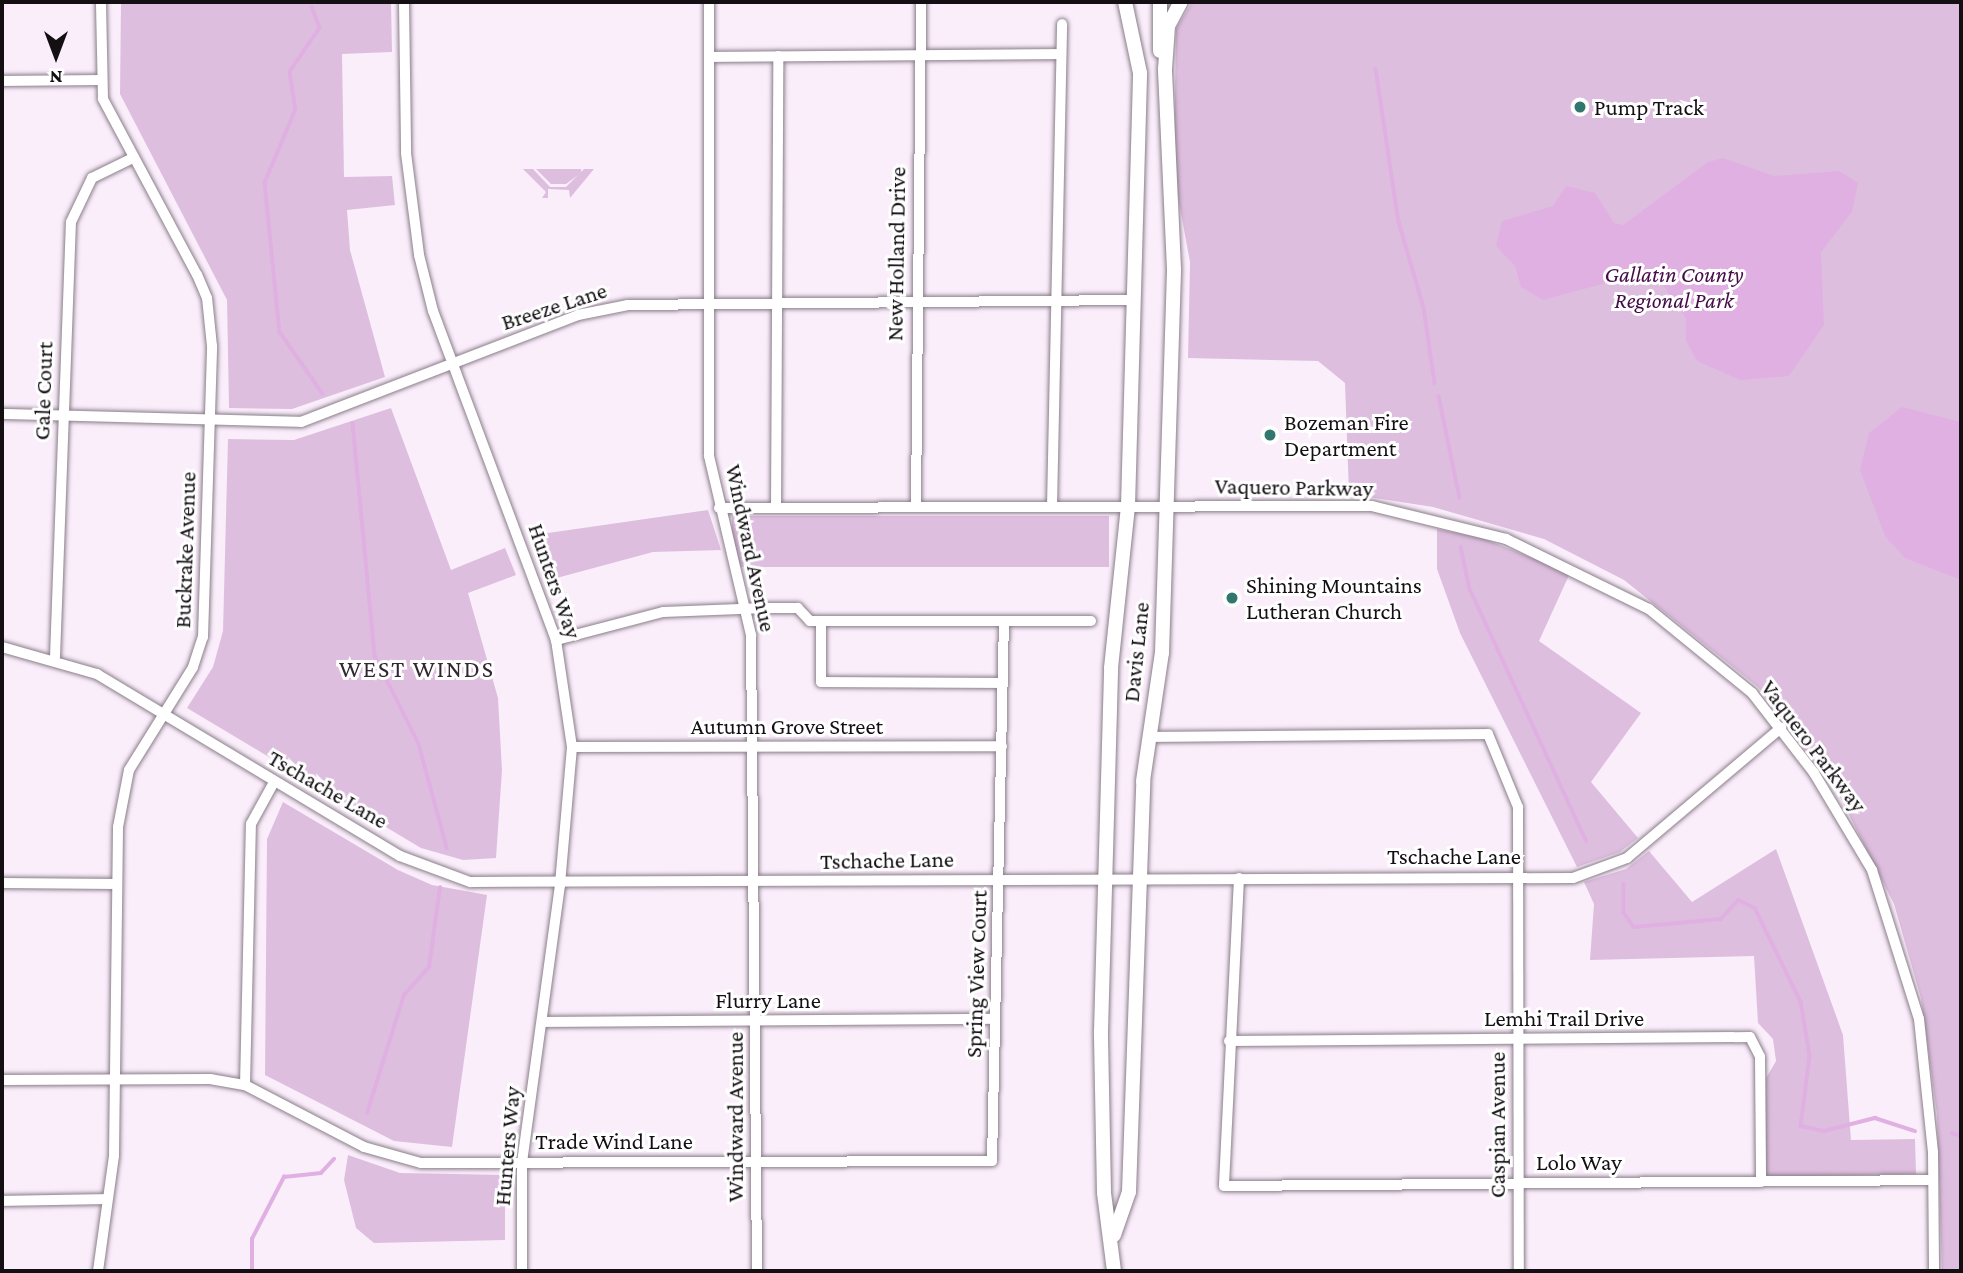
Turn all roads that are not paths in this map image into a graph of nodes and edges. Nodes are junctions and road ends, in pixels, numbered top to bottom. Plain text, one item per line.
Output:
1 (101, 2) edge
2 (404, 2) edge
3 (709, 2) edge
4 (921, 2) edge
5 (1125, 2) edge
6 (1137, 2) edge
7 (1160, 2) edge
8 (1181, 2) edge
9 (1062, 24) dead end
10 (1061, 54) junction
11 (921, 56) junction
12 (709, 57) junction
13 (778, 57) junction
14 (1165, 69) junction
15 (1140, 73) junction
16 (98, 80) junction
17 (2, 81) edge
18 (133, 158) junction
19 (1133, 300) junction
20 (1056, 301) junction
21 (916, 303) junction
22 (775, 304) junction
23 (708, 305) junction
24 (452, 364) junction
25 (2, 414) edge
26 (64, 416) junction
27 (211, 422) junction
28 (1128, 506) junction
29 (916, 507) junction
30 (1052, 507) junction
31 (1167, 507) junction
32 (719, 508) junction
33 (776, 508) junction
34 (746, 610) junction
35 (821, 621) junction
36 (1004, 621) junction
37 (1091, 621) dead end
38 (556, 640) junction
39 (2, 647) edge
40 (55, 657) junction
41 (1003, 683) junction
42 (162, 711) junction
43 (1781, 729) junction
44 (1149, 737) junction
45 (1002, 746) junction
46 (572, 747) junction
47 (751, 747) junction
48 (274, 784) junction
49 (1515, 876) junction
50 (1139, 878) junction
51 (1239, 878) junction
52 (1000, 879) junction
53 (1107, 879) junction
54 (2, 883) edge
55 (755, 883) junction
56 (117, 884) junction
57 (560, 885) junction
58 (995, 1019) junction
59 (756, 1021) junction
60 (541, 1022) junction
61 (1517, 1040) junction
62 (1229, 1041) junction
63 (116, 1079) junction
64 (2, 1080) edge
65 (245, 1085) junction
66 (992, 1161) joint
67 (522, 1162) junction
68 (756, 1162) junction
69 (1933, 1180) junction
70 (1761, 1182) junction
71 (1518, 1184) junction
72 (106, 1199) junction
73 (2, 1201) edge
74 (1114, 1235) junction
75 (98, 1271) edge
76 (522, 1271) edge
77 (757, 1271) edge
78 (1114, 1271) edge
79 (1519, 1271) edge
80 (1934, 1271) edge

1 - 16 street, Buckrake Avenue
2 - 24 street, Hunters Way
3 - 12 street, Windward Avenue
4 - 11 street, New Holland Drive
5 - 15 main road
6 - 15 main road
7 - 14 main road
8 - 14 main road
9 - 10 street
10 - 11 street
10 - 20 street
11 - 13 street
11 - 21 street, New Holland Drive
12 - 13 street
12 - 23 street, Windward Avenue
13 - 22 street
14 - 31 main road, Davis Lane
15 - 19 main road, Davis Lane
16 - 17 street
16 - 18 street, Buckrake Avenue
18 - 26 street, Gale Court
18 - 27 street, Buckrake Avenue
19 - 20 street, Breeze Lane
19 - 28 main road, Davis Lane
20 - 21 street, Breeze Lane
20 - 30 street
21 - 22 street, Breeze Lane
21 - 29 street, New Holland Drive
22 - 23 street, Breeze Lane
22 - 33 street
23 - 24 street, Breeze Lane
23 - 32 street, Windward Avenue
24 - 27 street, Breeze Lane
24 - 38 street, Hunters Way
25 - 26 street, Breeze Lane
26 - 27 street, Breeze Lane
26 - 40 street, Gale Court
27 - 42 street, Buckrake Avenue
28 - 30 street, Vaquero Parkway
28 - 31 street, Vaquero Parkway
28 - 53 main road, Davis Lane
29 - 30 street, Vaquero Parkway
29 - 33 street, Vaquero Parkway
31 - 43 street, Vaquero Parkway
31 - 44 main road, Davis Lane
32 - 33 street, Vaquero Parkway
32 - 34 street, Windward Avenue
34 - 35 street
34 - 38 street
34 - 47 street, Windward Avenue
35 - 36 street
35 - 41 street
36 - 37 street
36 - 41 street, Spring View Court
38 - 46 street, Hunters Way
39 - 40 street, Tschache Lane
40 - 42 street, Tschache Lane
41 - 45 street, Spring View Court
42 - 48 street, Tschache Lane
42 - 56 street, Buckrake Avenue
43 - 49 street, Tschache Lane
43 - 69 street, Vaquero Parkway
44 - 49 street, Caspian Avenue
44 - 50 main road, Davis Lane
45 - 47 street, Autumn Grove Street
45 - 52 street, Spring View Court
46 - 47 street, Autumn Grove Street
46 - 57 street, Hunters Way
47 - 55 street, Windward Avenue
48 - 57 street, Tschache Lane
48 - 65 street
49 - 51 street, Tschache Lane
49 - 61 street, Caspian Avenue
50 - 51 street, Tschache Lane
50 - 53 street, Tschache Lane
50 - 74 main road, Davis Lane
51 - 62 street
52 - 53 street, Tschache Lane
52 - 55 street, Tschache Lane
52 - 58 street, Spring View Court
53 - 74 main road, Davis Lane
54 - 56 street
55 - 57 street, Tschache Lane
55 - 59 street, Windward Avenue
56 - 63 street, Buckrake Avenue
57 - 60 street, Hunters Way
58 - 59 street, Flurry Lane
58 - 66 street, Spring View Court
59 - 60 street, Flurry Lane
59 - 68 street, Windward Avenue
60 - 67 street, Hunters Way
61 - 62 street, Lemhi Trail Drive
61 - 70 street, Lemhi Trail Drive
61 - 71 street, Caspian Avenue
62 - 71 street, Lolo Way
63 - 64 street, Trade Wind Lane
63 - 65 street, Trade Wind Lane
63 - 72 street, Buckrake Avenue
65 - 67 street, Trade Wind Lane
66 - 68 street, Trade Wind Lane
67 - 68 street, Trade Wind Lane
67 - 76 street, Hunters Way
68 - 77 street, Windward Avenue
69 - 70 street, Lolo Way
69 - 80 street, Vaquero Parkway
70 - 71 street, Lolo Way
71 - 79 street, Caspian Avenue
72 - 73 street
72 - 75 street, Buckrake Avenue
74 - 78 main road, Davis Lane

